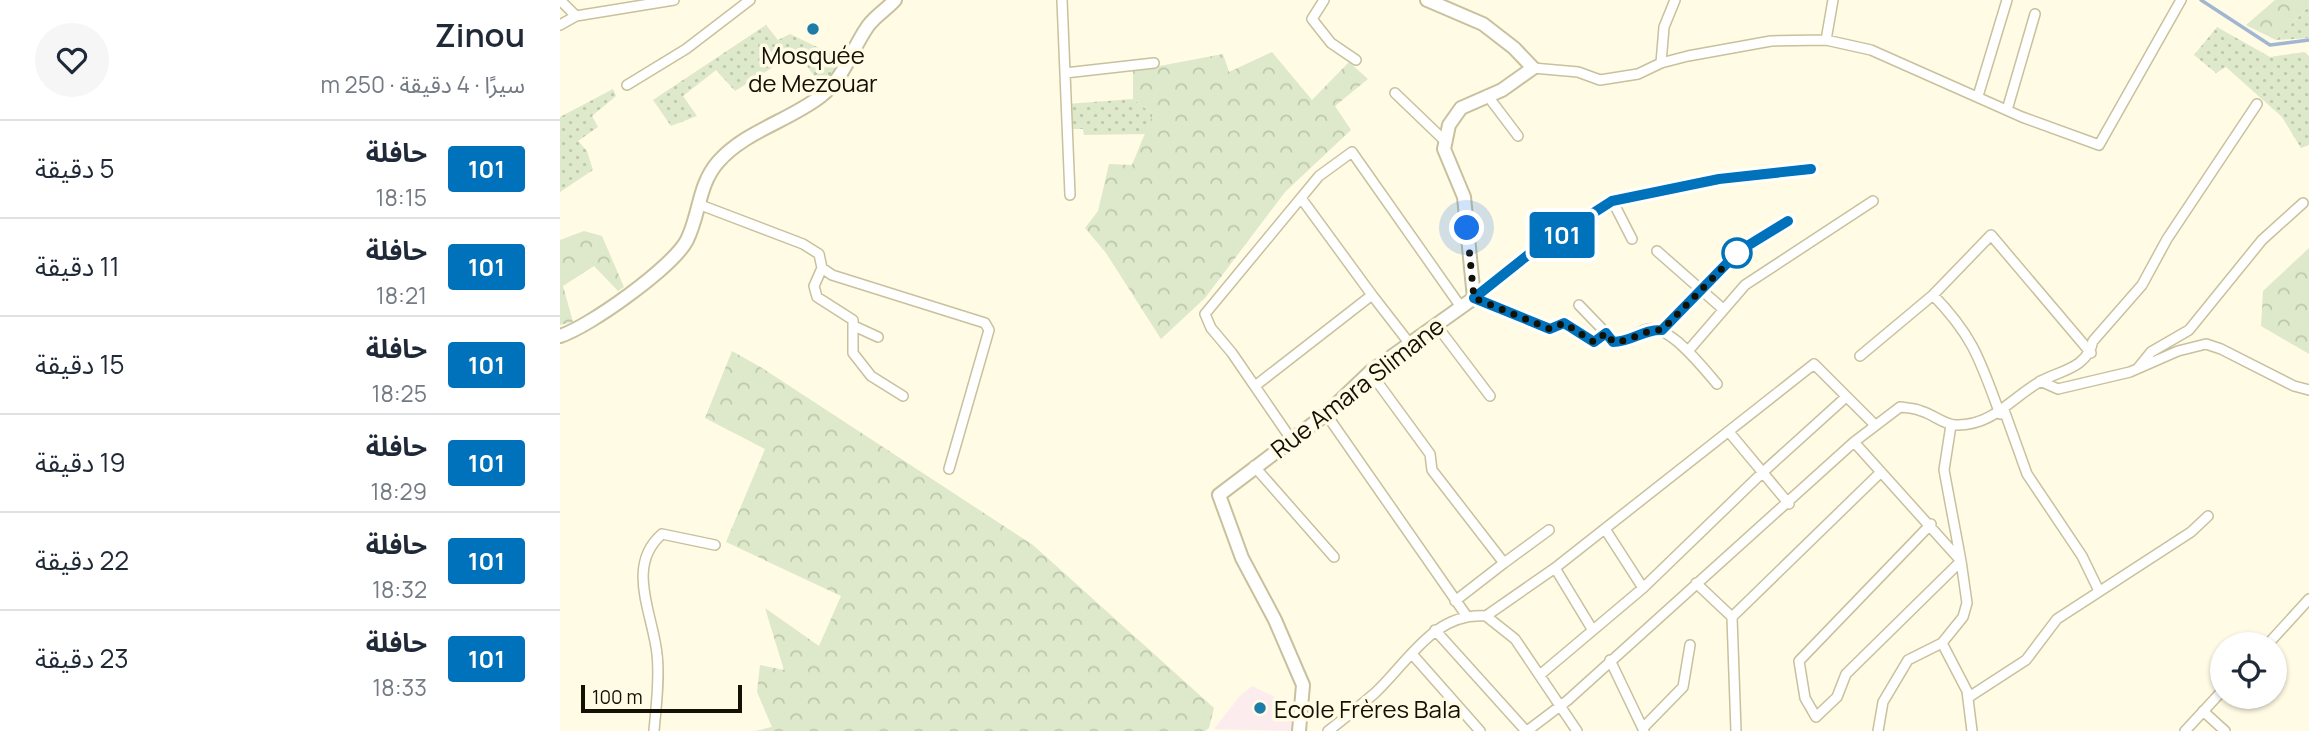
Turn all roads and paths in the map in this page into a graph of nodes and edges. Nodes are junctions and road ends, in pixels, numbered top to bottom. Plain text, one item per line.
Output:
1 (560, 0) edge
2 (674, 0) edge
3 (750, 0) edge
4 (893, 0) edge
5 (1062, 0) edge
6 (1324, 0) edge
7 (1427, 0) edge
8 (1675, 0) edge
9 (1833, 0) edge
10 (2007, 0) edge
11 (2181, 0) edge
12 (2035, 14) dead end
13 (576, 16) junction
14 (560, 25) edge
15 (1826, 40) junction
16 (1356, 60) dead end
17 (1154, 63) dead end
18 (1661, 63) junction
19 (1533, 68) junction
20 (1065, 73) junction
21 (627, 85) dead end
22 (1395, 93) dead end
23 (1487, 95) junction
24 (1978, 96) junction
25 (2257, 104) dead end
26 (2007, 110) junction
27 (1518, 136) dead end
28 (1446, 142) junction
29 (1811, 169) dead end
30 (1070, 195) dead end
31 (1301, 198) junction
32 (1612, 201) junction
33 (1873, 201) dead end
34 (2303, 203) dead end
35 (698, 204) junction
36 (1788, 221) dead end
37 (1632, 239) dead end
38 (1657, 251) dead end
39 (822, 268) junction
40 (1699, 288) junction
41 (1372, 295) junction
42 (1933, 295) junction
43 (1474, 298) junction
44 (1579, 305) dead end
45 (1461, 307) junction
46 (1723, 310) junction
47 (854, 326) junction
48 (1437, 326) junction
49 (1662, 330) junction
50 (1606, 333) junction
51 (560, 335) edge
52 (878, 337) dead end
53 (1410, 344) junction
54 (1688, 351) junction
55 (2091, 353) junction
56 (1860, 356) dead end
57 (2138, 369) junction
58 (1370, 372) junction
59 (2040, 382) junction
60 (1717, 384) dead end
61 (1255, 386) junction
62 (2309, 390) edge
63 (903, 396) dead end
64 (1490, 396) dead end
65 (1846, 397) junction
66 (2002, 412) junction
67 (1326, 414) junction
68 (1874, 424) junction
69 (1951, 425) junction
70 (1729, 432) junction
71 (1291, 439) junction
72 (1854, 442) junction
73 (1254, 466) junction
74 (949, 469) dead end
75 (1762, 472) junction
76 (1881, 472) junction
77 (1789, 504) junction
78 (2208, 516) dead end
79 (1931, 524) junction
80 (1605, 529) junction
81 (1549, 530) dead end
82 (715, 545) dead end
83 (1334, 557) dead end
84 (1961, 561) junction
85 (1504, 563) junction
86 (1555, 568) junction
87 (1696, 583) junction
88 (1643, 588) junction
89 (2099, 591) junction
90 (2309, 599) edge
91 (1455, 601) junction
92 (1466, 615) junction
93 (1486, 617) junction
94 (1732, 617) junction
95 (1592, 629) junction
96 (1435, 630) junction
97 (2279, 632) edge
98 (1942, 643) junction
99 (1690, 645) dead end
100 (1412, 654) junction
101 (1610, 660) junction
102 (1541, 674) junction
103 (1969, 697) junction
104 (2210, 704) edge
105 (1558, 707) junction
106 (2203, 711) junction
107 (1644, 729) edge
108 (654, 731) edge
109 (1299, 731) edge
110 (1328, 731) edge
111 (1480, 731) edge
112 (1527, 731) edge
113 (1577, 731) edge
114 (1736, 731) edge
115 (1878, 731) edge
116 (1972, 731) edge
117 (2185, 731) edge
118 (2225, 731) edge

1 - 13 street
2 - 13 street
3 - 21 street
4 - 35 street
5 - 20 street
6 - 16 street
7 - 19 street
8 - 18 street
9 - 15 street
10 - 24 street
11 - 26 street
12 - 26 street
13 - 14 street
15 - 18 street
15 - 24 street
17 - 20 street
18 - 19 street
19 - 23 street
20 - 30 street
22 - 28 street
23 - 27 street
23 - 28 street
24 - 26 street
25 - 55 street
28 - 43 street
29 - 32 street
31 - 41 street
31 - 45 street
31 - 61 street
32 - 37 street
32 - 43 street
33 - 46 street
34 - 57 street
35 - 39 street
35 - 51 street
36 - 40 street
38 - 40 street
39 - 47 street
39 - 74 street
40 - 46 street
40 - 49 street
41 - 53 street
41 - 61 street
42 - 55 street
42 - 56 street
42 - 66 street
43 - 45 street, Rue Amara Slimane
43 - 50 street
44 - 50 street
45 - 48 street, Rue Amara Slimane
46 - 54 street
47 - 52 street
47 - 63 street
48 - 53 street, Rue Amara Slimane
48 - 64 street
49 - 50 street
49 - 54 street
53 - 58 street, Rue Amara Slimane
54 - 60 street
55 - 59 street
57 - 59 street
57 - 62 street
58 - 67 street, Rue Amara Slimane
58 - 85 street
59 - 66 street
61 - 71 street
65 - 68 street
65 - 70 street
65 - 75 street
66 - 69 street
66 - 89 street
67 - 71 street, Rue Amara Slimane
67 - 91 street
68 - 69 street
68 - 72 street
69 - 84 street
70 - 75 street
70 - 80 street
71 - 73 street, Rue Amara Slimane
72 - 76 street
72 - 77 street
73 - 83 street
73 - 109 street, Rue Amara Slimane
75 - 77 street
75 - 88 street
76 - 79 street
76 - 94 street
77 - 87 street
78 - 89 street
79 - 84 street
79 - 84 street
80 - 86 street
80 - 88 street
81 - 85 street
82 - 108 street
84 - 98 street
85 - 91 street
86 - 93 street
86 - 95 street
87 - 94 street
87 - 101 street
88 - 95 street
89 - 103 street
90 - 97 street
91 - 92 street
92 - 93 street
92 - 96 street
93 - 102 street
94 - 114 street
95 - 102 street
96 - 100 street
96 - 112 street
98 - 103 street
98 - 115 street
99 - 107 street
100 - 110 street
100 - 111 street
101 - 105 street
101 - 107 street
102 - 105 street
103 - 116 street
104 - 106 street
105 - 112 street
105 - 113 street
106 - 117 street
106 - 118 street

